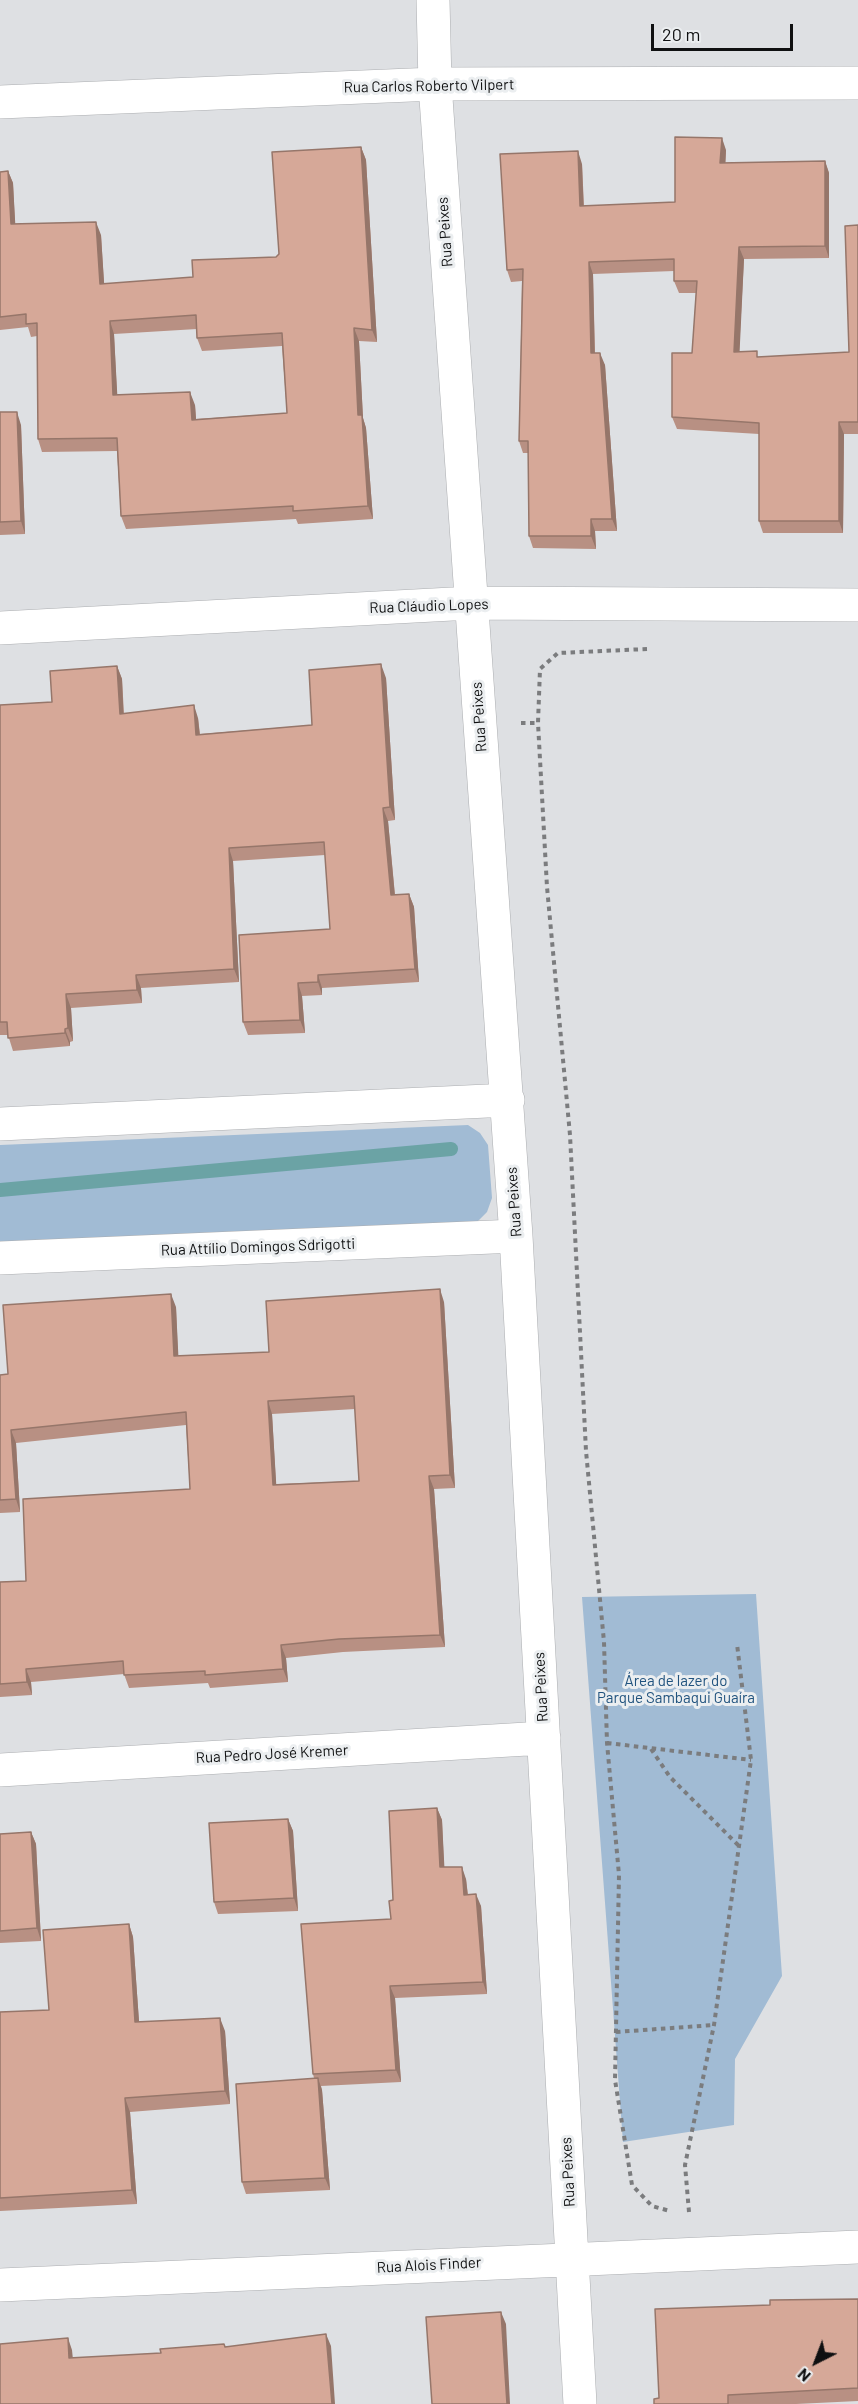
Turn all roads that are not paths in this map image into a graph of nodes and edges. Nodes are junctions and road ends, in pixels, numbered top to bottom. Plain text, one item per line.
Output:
1 (433, 0) edge
2 (858, 83) edge
3 (435, 84) junction
4 (0, 102) edge
5 (471, 603) junction
6 (858, 605) edge
7 (0, 628) edge
8 (508, 1100) junction
9 (0, 1124) edge
10 (516, 1236) junction
11 (0, 1258) edge
12 (544, 1738) junction
13 (0, 1770) edge
14 (858, 2247) edge
15 (572, 2258) junction
16 (0, 2285) edge
17 (580, 2404) edge

1 - 3 street, Rua Peixes
2 - 3 street, Rua Carlos Roberto Vilpert
3 - 4 street, Rua Carlos Roberto Vilpert
3 - 5 street, Rua Peixes
5 - 6 street, Rua Cláudio Lopes
5 - 7 street, Rua Cláudio Lopes
5 - 8 street, Rua Peixes
8 - 9 street
8 - 10 street, Rua Peixes
10 - 11 street, Rua Attílio Domingos Sdrigotti
10 - 12 street, Rua Peixes
12 - 13 street, Rua Pedro José Kremer
12 - 15 street, Rua Peixes
14 - 15 street, Rua Alois Finder
15 - 16 street, Rua Alois Finder
15 - 17 street, Rua Peixes

